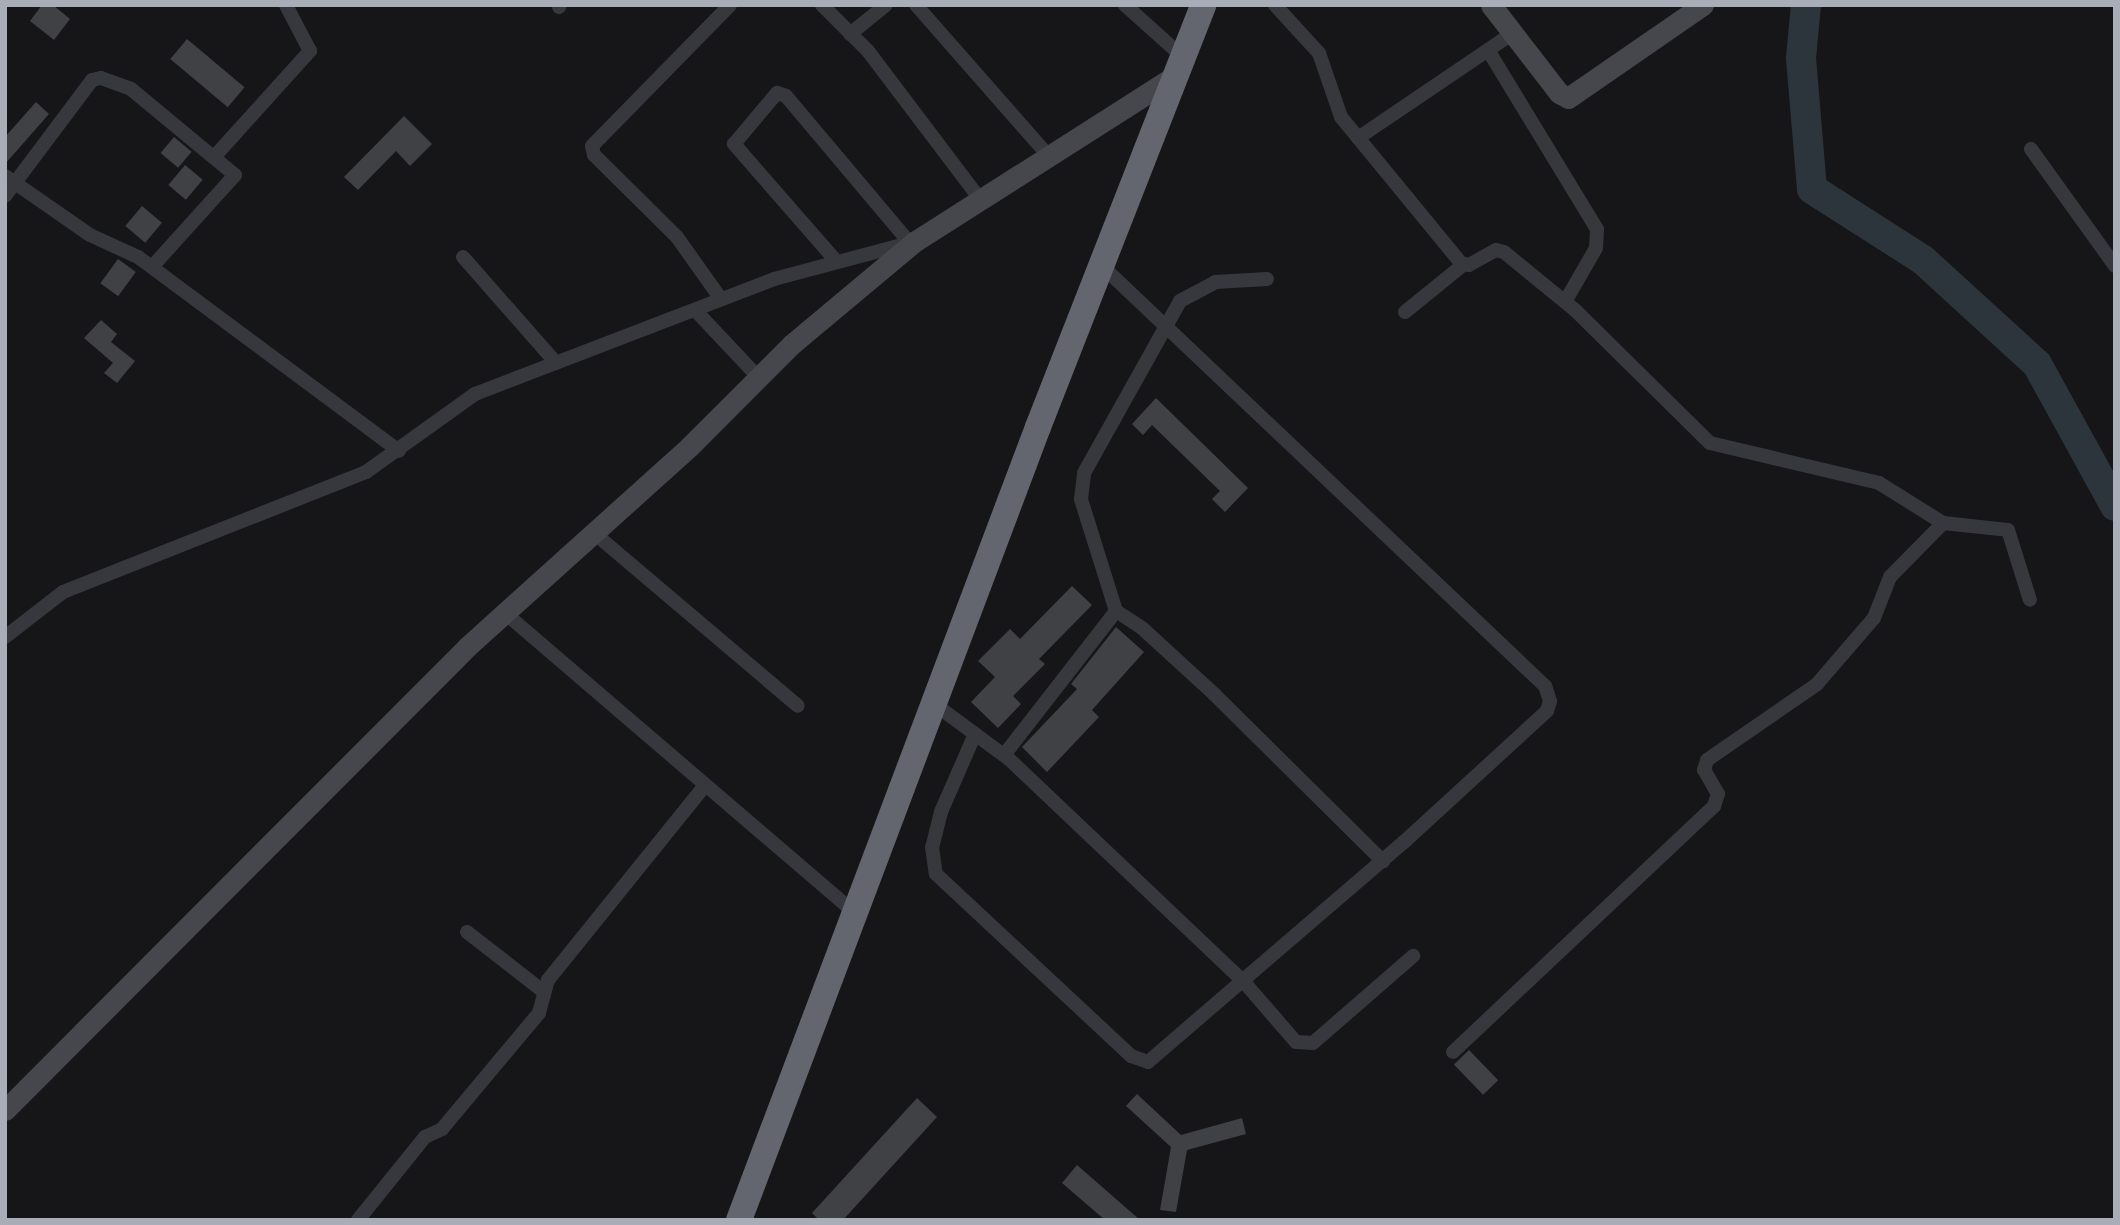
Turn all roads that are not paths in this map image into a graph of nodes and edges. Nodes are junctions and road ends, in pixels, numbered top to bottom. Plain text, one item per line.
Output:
1 (286, 5) edge
2 (822, 5) edge
3 (886, 5) edge
4 (916, 5) edge
5 (1125, 5) edge
6 (1203, 5) edge
7 (1275, 5) edge
8 (1491, 5) edge
9 (1703, 5) edge
10 (725, 7) edge
11 (1513, 33) junction
12 (850, 34) junction
13 (1488, 50) junction
14 (1179, 66) junction
15 (1358, 138) junction
16 (2031, 149) dead end
17 (1048, 155) junction
18 (215, 156) junction
19 (10, 180) edge
20 (5, 196) edge
21 (980, 199) junction
22 (912, 242) junction
23 (2110, 245) edge
24 (463, 257) dead end
25 (836, 262) junction
26 (1464, 264) junction
27 (1101, 265) junction
28 (2115, 266) edge
29 (152, 267) junction
30 (1267, 279) dead end
31 (721, 299) junction
32 (1565, 302) junction
33 (695, 310) junction
34 (1405, 312) dead end
35 (1164, 324) junction
36 (556, 363) junction
37 (759, 378) junction
38 (398, 451) junction
39 (1943, 523) junction
40 (594, 533) junction
41 (2030, 600) dead end
42 (1116, 611) junction
43 (505, 613) junction
44 (5, 637) edge
45 (933, 703) junction
46 (799, 706) dead end
47 (975, 734) junction
48 (1004, 755) junction
49 (704, 787) junction
50 (1382, 861) junction
51 (853, 911) junction
52 (467, 932) dead end
53 (1413, 956) dead end
54 (1244, 982) junction
55 (544, 992) junction
56 (1454, 1052) dead end
57 (5, 1110) edge
58 (358, 1220) edge
59 (740, 1220) edge

1 - 18 street
2 - 12 street
3 - 12 street
4 - 17 street
5 - 14 street
6 - 14 highway
7 - 15 street
8 - 11 street
9 - 11 street
10 - 31 street
11 - 13 street
12 - 21 street
13 - 15 street
13 - 32 street
14 - 17 street
14 - 27 highway
15 - 26 street
16 - 23 street
17 - 21 street
18 - 19 street
18 - 29 street
19 - 20 street
19 - 29 street
21 - 22 street
22 - 25 street
22 - 25 street
22 - 37 street
23 - 28 street
24 - 36 street
25 - 31 street
26 - 32 street
26 - 34 street
27 - 35 street
27 - 45 highway
29 - 38 street
30 - 35 street
31 - 33 street
32 - 39 street
33 - 36 street
33 - 37 street
35 - 42 street
35 - 50 street
36 - 38 street
37 - 40 street
38 - 44 street
39 - 41 street
39 - 56 street
40 - 43 street
40 - 46 street
42 - 48 street
42 - 50 street
43 - 49 street
43 - 57 street
45 - 47 street
45 - 51 highway
47 - 48 street
47 - 54 street
48 - 54 street
49 - 51 street
49 - 55 street
50 - 54 street
51 - 59 highway
52 - 55 street
53 - 54 street
55 - 58 street

